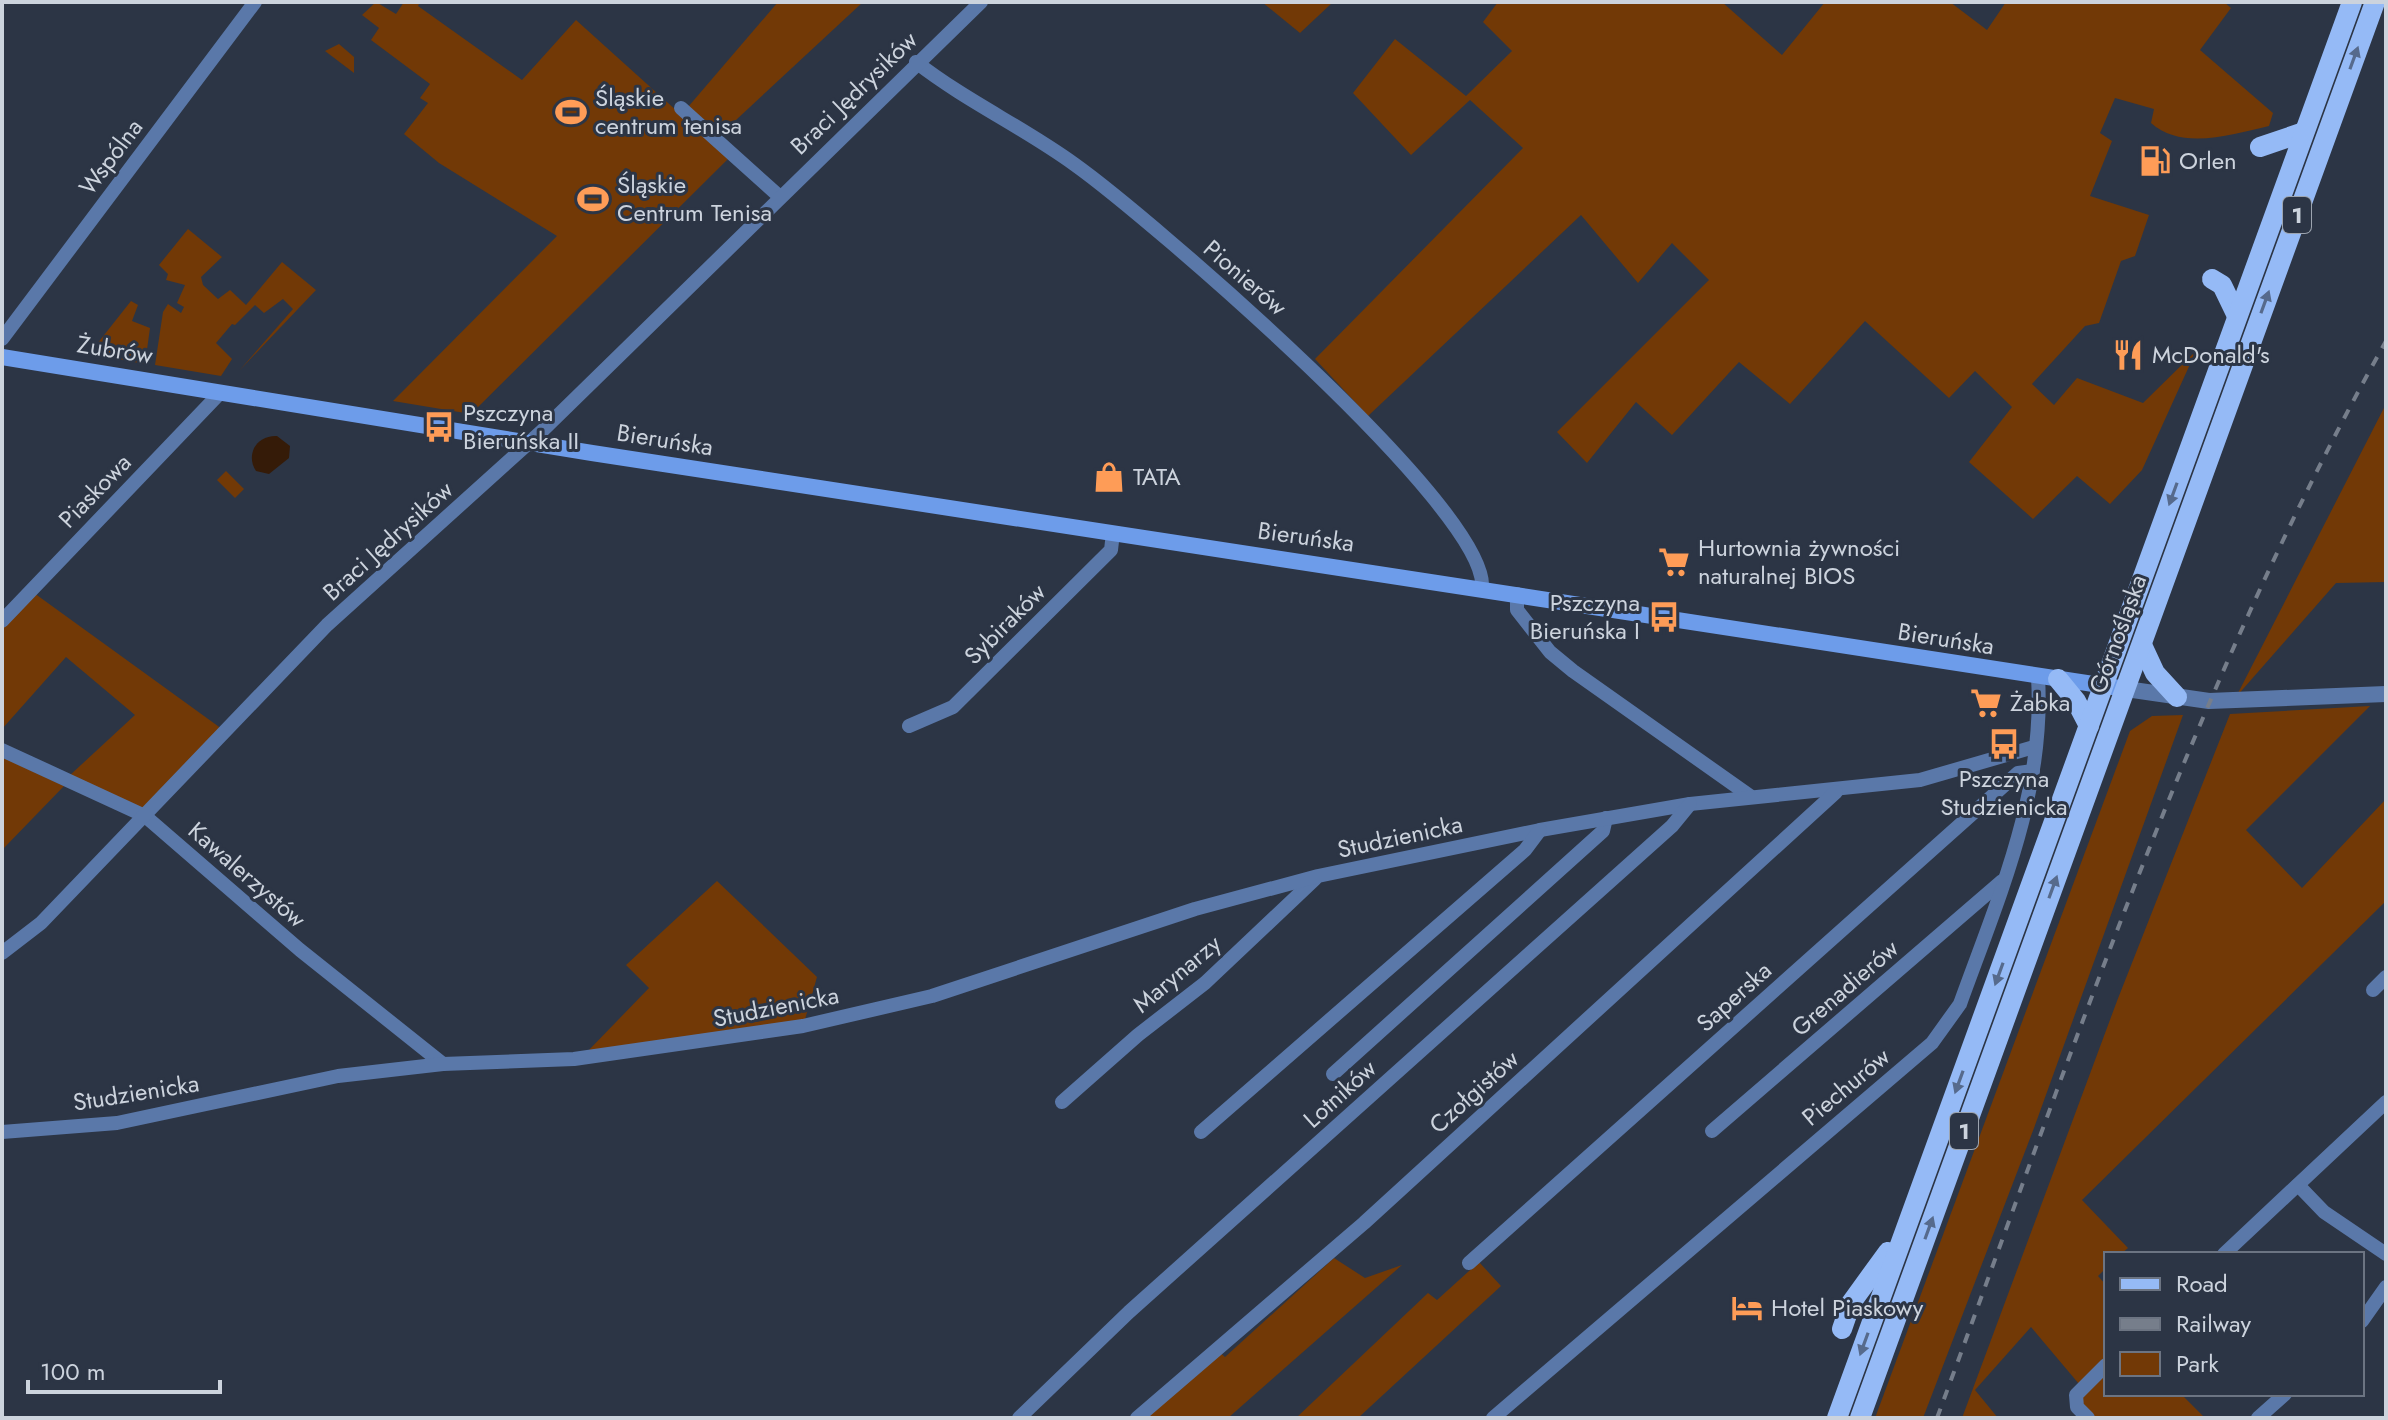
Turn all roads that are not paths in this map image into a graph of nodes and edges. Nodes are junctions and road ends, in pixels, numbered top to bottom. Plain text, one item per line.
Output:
1 (255, 2) edge
2 (981, 2) edge
3 (2352, 2) edge
4 (2375, 2) edge
5 (916, 62) junction
6 (681, 108) dead end
7 (2304, 132) junction
8 (2260, 147) dead end
9 (780, 197) junction
10 (2212, 279) dead end
11 (2237, 316) junction
12 (2, 339) edge
13 (2, 357) edge
14 (221, 392) junction
15 (530, 442) junction
16 (1113, 533) junction
17 (1482, 588) junction
18 (1517, 594) junction
19 (2, 621) edge
20 (2142, 645) junction
21 (2048, 678) junction
22 (2104, 686) junction
23 (2126, 689) junction
24 (2386, 694) edge
25 (2177, 697) junction
26 (909, 726) dead end
27 (2089, 726) junction
28 (2034, 747) junction
29 (2, 750) edge
30 (2033, 771) junction
31 (1836, 792) junction
32 (1750, 796) junction
33 (1690, 804) junction
34 (145, 816) junction
35 (1606, 818) junction
36 (1540, 830) junction
37 (1318, 876) junction
38 (2006, 878) junction
39 (2, 953) edge
40 (2386, 977) edge
41 (2373, 990) dead end
42 (443, 1064) junction
43 (1333, 1074) dead end
44 (1062, 1102) dead end
45 (2386, 1102) edge
46 (1712, 1131) dead end
47 (2, 1132) edge
48 (1201, 1132) dead end
49 (2298, 1185) junction
50 (1910, 1218) junction
51 (2226, 1252) edge
52 (2386, 1254) edge
53 (1469, 1263) dead end
54 (2386, 1287) edge
55 (2364, 1318) edge
56 (1842, 1329) dead end
57 (2104, 1367) edge
58 (2283, 1396) edge
59 (1019, 1418) edge
60 (1137, 1418) edge
61 (1493, 1418) edge
62 (1837, 1418) edge
63 (1860, 1418) edge
64 (2088, 1418) edge
65 (2258, 1418) edge

1 - 12 street, Wspólna
2 - 5 street, Braci Jędrysików
3 - 7 main road, Górnośląska / 1
20 -> 4 main road, Górnośląska / 1
5 - 9 street, Braci Jędrysików
5 - 17 street, Pionierów
6 - 9 street
7 - 8 main road
7 - 11 main road, Górnośląska / 1
9 - 15 street, Braci Jędrysików
10 - 11 main road
11 -> 22 main road, Górnośląska / 1
13 - 14 main road, Żubrów
14 - 15 main road, Bieruńska
14 - 19 street, Piaskowa
15 - 16 main road, Bieruńska
15 - 34 street, Braci Jędrysików
16 - 17 main road, Bieruńska
16 - 26 street, Sybiraków
17 - 18 main road, Bieruńska
18 - 21 main road, Bieruńska
18 - 32 street
20 - 23 main road, Górnośląska / 1
20 - 25 main road
21 - 22 main road, Bieruńska
21 - 27 main road
21 - 28 street, Piechurów
22 - 23 main road, Bieruńska
22 - 27 main road, Górnośląska / 1
23 - 25 street, Bieruńska
63 -> 23 main road, Górnośląska / 1
24 - 25 street, Bieruńska
27 -> 50 main road, Górnośląska / 1
28 - 30 street, Piechurów
28 - 31 street, Studzienicka
29 - 34 street, Kawalerzystów
30 - 38 street, Piechurów
30 - 53 street, Saperska
31 - 32 street, Studzienicka
31 - 60 street, Czołgistów
32 - 33 street, Studzienicka
33 - 35 street, Studzienicka
33 - 59 street, Lotników
34 - 39 street, Braci Jędrysików
34 - 42 street, Kawalerzystów
35 - 36 street, Studzienicka
35 - 43 street, Lotników
36 - 37 street, Studzienicka
36 - 48 street
37 - 42 street, Studzienicka
37 - 44 street, Marynarzy
38 - 46 street, Grenadierów
38 - 61 street, Piechurów
40 - 41 street
42 - 47 street, Studzienicka
45 - 49 street
49 - 51 street
49 - 52 street
50 - 56 main road
50 -> 62 main road, Górnośląska / 1
54 - 55 street
57 - 64 street
58 - 65 street

